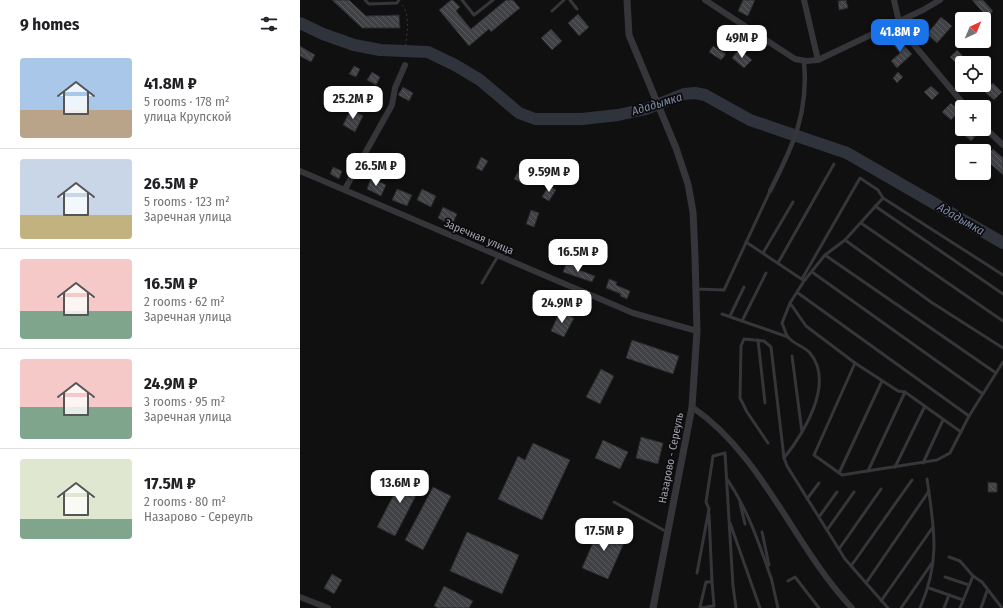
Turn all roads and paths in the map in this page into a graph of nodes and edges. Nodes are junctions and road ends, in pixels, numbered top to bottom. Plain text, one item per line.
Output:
1 (365, 0) edge
2 (462, 0) edge
3 (493, 0) edge
4 (564, 0) edge
5 (570, 0) edge
6 (627, 0) edge
7 (705, 0) edge
8 (804, 0) edge
9 (894, 0) edge
10 (940, 0) edge
11 (398, 1) edge
12 (577, 9) dead end
13 (552, 11) dead end
14 (899, 22) junction
15 (405, 55) dead end
16 (804, 60) junction
17 (818, 60) junction
18 (405, 65) dead end
19 (960, 100) edge
20 (991, 134) edge
21 (1003, 145) edge
22 (834, 164) dead end
23 (300, 171) edge
24 (345, 189) junction
25 (770, 192) joint
26 (883, 198) junction
27 (793, 202) dead end
28 (875, 206) junction
29 (861, 223) junction
30 (845, 240) junction
31 (746, 242) junction
32 (762, 253) junction
33 (825, 255) junction
34 (498, 256) junction
35 (778, 263) junction
36 (812, 272) junction
37 (766, 273) dead end
38 (1003, 275) edge
39 (803, 280) junction
40 (482, 283) dead end
41 (744, 287) dead end
42 (696, 289) junction
43 (798, 293) junction
44 (1003, 294) edge
45 (790, 303) junction
46 (722, 314) dead end
47 (730, 316) junction
48 (742, 321) junction
49 (1003, 321) edge
50 (698, 331) junction
51 (788, 337) junction
52 (758, 340) junction
53 (1003, 348) edge
54 (792, 356) dead end
55 (1003, 362) edge
56 (855, 363) junction
57 (996, 373) junction
58 (882, 381) junction
59 (905, 392) junction
60 (983, 394) junction
61 (765, 403) dead end
62 (692, 407) junction
63 (924, 408) junction
64 (969, 416) junction
65 (943, 420) junction
66 (960, 432) junction
67 (802, 433) junction
68 (768, 443) dead end
69 (784, 458) junction
70 (923, 462) junction
71 (895, 467) junction
72 (868, 471) junction
73 (839, 473) junction
74 (726, 478) junction
75 (927, 479) dead end
76 (912, 480) dead end
77 (819, 483) dead end
78 (881, 489) dead end
79 (929, 491) junction
80 (837, 492) dead end
81 (854, 492) dead end
82 (739, 497) junction
83 (807, 498) junction
84 (614, 502) dead end
85 (709, 509) junction
86 (818, 517) junction
87 (729, 519) junction
88 (745, 524) dead end
89 (934, 527) junction
90 (827, 530) junction
91 (762, 532) dead end
92 (668, 533) junction
93 (839, 549) junction
94 (949, 557) dead end
95 (934, 562) junction
96 (851, 566) junction
97 (697, 574) dead end
98 (973, 576) junction
99 (945, 577) dead end
100 (771, 578) junction
101 (788, 581) dead end
102 (712, 582) junction
103 (866, 583) junction
104 (969, 585) junction
105 (929, 588) junction
106 (987, 590) junction
107 (949, 595) junction
108 (300, 597) edge
109 (963, 600) junction
110 (881, 601) junction
111 (706, 607) edge
112 (714, 607) edge
113 (328, 608) edge
114 (653, 608) edge
115 (736, 608) edge
116 (760, 608) edge
117 (778, 608) edge
118 (819, 608) edge
119 (852, 608) edge
120 (888, 608) edge
121 (901, 608) edge
122 (920, 608) edge
123 (944, 608) edge
124 (960, 608) edge
125 (981, 608) edge
126 (1002, 608) edge

1 - 11 lane
2 - 3 lane
4 - 13 lane
5 - 12 lane
6 - 42 street, Назарово - Сереуль
7 - 16 street
8 - 17 street
9 - 14 street
10 - 14 street
11 - 15 path
14 - 17 street
14 - 19 street
16 - 17 street
16 - 25 street
18 - 24 street
20 - 21 street
22 - 35 lane
23 - 24 street, Заречная улица
24 - 34 street, Заречная улица
25 - 31 lane
26 - 28 lane
26 - 38 lane
26 - 39 lane
27 - 32 lane
28 - 29 lane
28 - 44 lane
29 - 30 lane
29 - 49 lane
30 - 33 lane
30 - 53 lane
31 - 32 lane
31 - 42 lane
32 - 35 lane
33 - 36 lane
33 - 57 lane
34 - 40 lane
34 - 50 street, Заречная улица
35 - 39 lane
36 - 39 lane
36 - 60 lane
37 - 48 lane
39 - 43 lane
41 - 47 lane
42 - 50 street, Назарово - Сереуль
43 - 45 lane
43 - 64 lane
45 - 51 lane
45 - 56 lane
46 - 47 lane
47 - 48 lane
48 - 51 lane
50 - 62 street, Назарово - Сереуль
51 - 67 lane
52 - 61 lane
52 - 68 lane
52 - 69 lane
54 - 67 lane
55 - 57 lane
56 - 58 lane
56 - 73 lane
57 - 60 lane
58 - 59 lane
58 - 73 lane
59 - 63 lane
59 - 72 lane
60 - 64 lane
62 - 92 street, Назарово - Сереуль
62 - 119 street
63 - 65 lane
63 - 71 lane
64 - 66 lane
65 - 66 lane
65 - 70 lane
66 - 70 lane
67 - 69 lane
69 - 83 lane
70 - 71 lane
71 - 72 lane
72 - 73 lane
74 - 82 lane
74 - 85 lane
74 - 87 lane
75 - 79 lane
76 - 96 lane
77 - 83 lane
78 - 93 lane
79 - 89 lane
79 - 103 lane
80 - 86 lane
81 - 90 lane
82 - 88 lane
82 - 100 lane
83 - 86 lane
84 - 92 lane
85 - 97 lane
85 - 102 lane
86 - 90 lane
87 - 115 lane
87 - 116 lane
89 - 95 lane
89 - 110 lane
90 - 93 lane
91 - 100 lane
92 - 114 street, Назарово - Сереуль
93 - 96 lane
94 - 98 lane
95 - 105 lane
95 - 121 lane
96 - 103 lane
98 - 104 lane
98 - 106 lane
99 - 104 lane
100 - 117 lane
101 - 118 lane
102 - 111 lane
102 - 112 lane
103 - 110 lane
104 - 109 lane
105 - 107 lane
105 - 122 lane
106 - 125 lane
106 - 126 lane
107 - 109 lane
107 - 123 lane
108 - 113 street
109 - 124 lane
110 - 120 lane
111 - 112 lane

